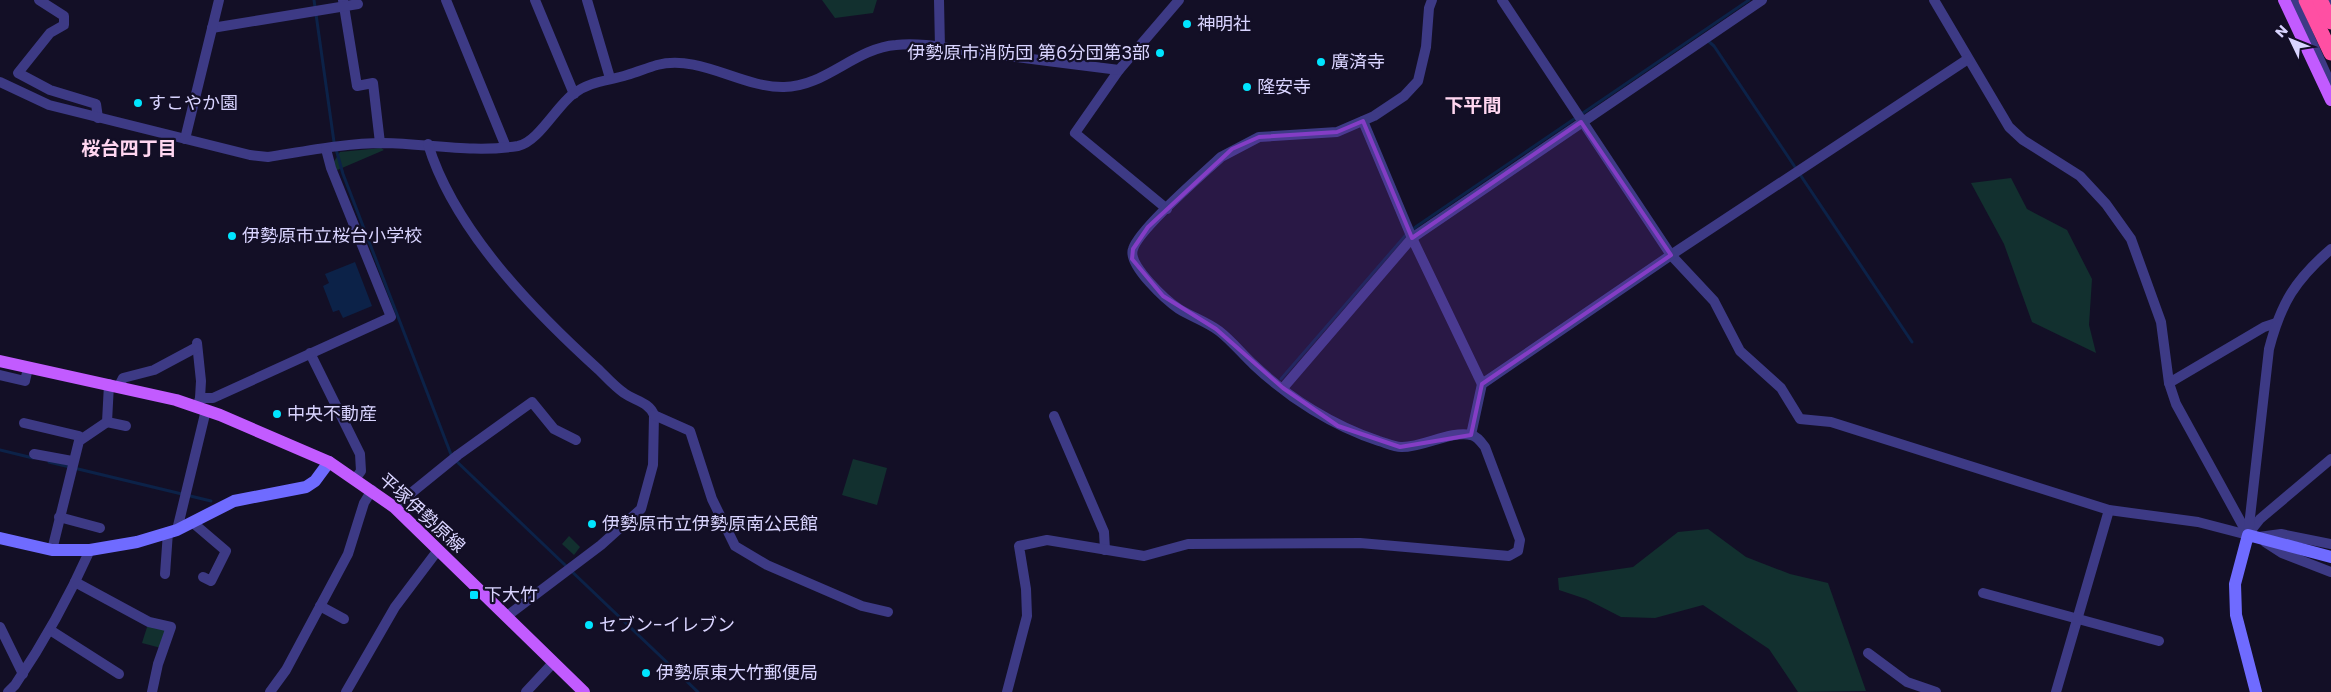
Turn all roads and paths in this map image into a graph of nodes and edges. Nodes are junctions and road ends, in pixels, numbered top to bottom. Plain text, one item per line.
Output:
1 (39, 0) edge
2 (219, 0) edge
3 (446, 0) edge
4 (535, 0) edge
5 (587, 0) edge
6 (939, 0) edge
7 (1179, 0) edge
8 (1432, 0) edge
9 (1502, 0) edge
10 (1762, 0) edge
11 (1934, 0) edge
12 (2284, 0) edge
13 (2293, 0) edge
14 (2306, 0) edge
15 (2320, 0) edge
16 (344, 3) edge
17 (358, 4) dead end
18 (2331, 22) edge
19 (212, 28) junction
20 (940, 48) junction
21 (2331, 53) edge
22 (1968, 59) junction
23 (1119, 70) junction
24 (610, 78) junction
25 (0, 82) edge
26 (2331, 84) edge
27 (574, 94) junction
28 (2331, 100) edge
29 (98, 118) junction
30 (1363, 121) junction
31 (1581, 122) junction
32 (186, 139) junction
33 (380, 143) junction
34 (428, 144) junction
35 (506, 147) junction
36 (326, 148) junction
37 (1167, 209) junction
38 (1412, 238) junction
39 (2331, 248) edge
40 (1671, 255) junction
41 (2276, 324) junction
42 (310, 353) junction
43 (0, 361) edge
44 (28, 368) junction
45 (0, 375) edge
46 (2169, 383) junction
47 (1482, 384) junction
48 (114, 385) junction
49 (1283, 388) junction
50 (201, 405) junction
51 (654, 415) junction
52 (1054, 416) dead end
53 (107, 422) junction
54 (24, 423) dead end
55 (126, 426) dead end
56 (1471, 435) junction
57 (81, 439) junction
58 (576, 440) dead end
59 (34, 454) dead end
60 (2331, 459) edge
61 (72, 461) junction
62 (329, 462) junction
63 (355, 479) junction
64 (372, 490) junction
65 (394, 507) junction
66 (2109, 510) junction
67 (59, 517) junction
68 (192, 522) junction
69 (100, 528) dead end
70 (172, 531) junction
71 (2253, 536) junction
72 (1, 540) edge
73 (2331, 544) edge
74 (52, 550) junction
75 (90, 550) junction
76 (438, 550) junction
77 (1105, 550) junction
78 (2331, 557) edge
79 (2331, 572) edge
80 (165, 574) dead end
81 (209, 580) dead end
82 (75, 582) junction
83 (1983, 593) dead end
84 (320, 606) junction
85 (888, 612) dead end
86 (507, 616) junction
87 (2078, 618) junction
88 (344, 619) dead end
89 (0, 628) edge
90 (50, 630) junction
91 (2159, 641) dead end
92 (1868, 653) dead end
93 (553, 662) junction
94 (23, 674) junction
95 (119, 674) dead end
96 (8, 692) edge
97 (152, 692) edge
98 (272, 692) edge
99 (346, 692) edge
100 (526, 692) edge
101 (584, 692) edge
102 (1006, 692) edge
103 (1936, 692) edge
104 (2056, 692) edge
105 (2256, 692) edge

1 - 29 street
2 - 19 street
3 - 35 street
4 - 27 street
5 - 24 street
6 - 20 street
7 - 23 street
8 - 30 street
9 - 31 street
10 - 31 street
11 - 22 street
12 - 28 main road
13 - 26 street
14 - 21 highway
15 - 18 highway
16 - 17 street
16 - 19 street
16 - 33 street
19 - 32 street
20 - 23 street
20 - 24 street
22 - 40 street
22 - 46 street
23 - 37 street
24 - 27 street
25 - 29 street
27 - 35 street
29 - 32 street
30 - 37 street
30 - 38 street
31 - 38 street
31 - 40 street
32 - 36 street
33 - 34 street
33 - 36 street
34 - 35 street
34 - 51 street
36 - 42 street
37 - 49 street
38 - 47 street
38 - 49 street
39 - 41 street
40 - 47 street
40 - 66 street
41 - 46 street
41 - 71 street
42 - 50 street
42 - 63 street
43 - 44 main road, 平塚伊勢原線
44 - 45 street
44 - 48 main road, 平塚伊勢原線
46 - 71 street
47 - 56 street
48 - 50 main road, 平塚伊勢原線
48 - 50 street
48 - 53 street
49 - 56 street
50 - 62 main road, 平塚伊勢原線
50 - 70 street
51 - 85 street
51 - 86 street
52 - 77 street
53 - 55 street
53 - 57 street
54 - 57 street
56 - 77 street
57 - 61 street
58 - 65 street
59 - 61 street
60 - 71 street
61 - 67 street
62 - 63 main road, 平塚伊勢原線
62 - 68 street
63 - 64 main road, 平塚伊勢原線
64 - 65 main road, 平塚伊勢原線
64 - 84 street
65 - 76 main road, 平塚伊勢原線
66 - 71 street
66 - 87 street
67 - 69 street
67 - 74 street
68 - 70 street
68 - 81 street
70 - 75 street
70 - 80 street
71 - 73 street
71 - 78 street
71 - 79 street
71 - 105 street
72 - 74 street
74 - 75 street
75 - 82 street
76 - 86 main road, 平塚伊勢原線
76 - 99 street
77 - 102 street
82 - 90 street
82 - 97 street
83 - 87 street
84 - 88 street
84 - 98 street
86 - 93 main road, 平塚伊勢原線
87 - 91 street
87 - 104 street
89 - 94 street
90 - 94 street
90 - 95 street
92 - 103 street
93 - 100 street
93 - 101 main road, 平塚伊勢原線
94 - 96 street

